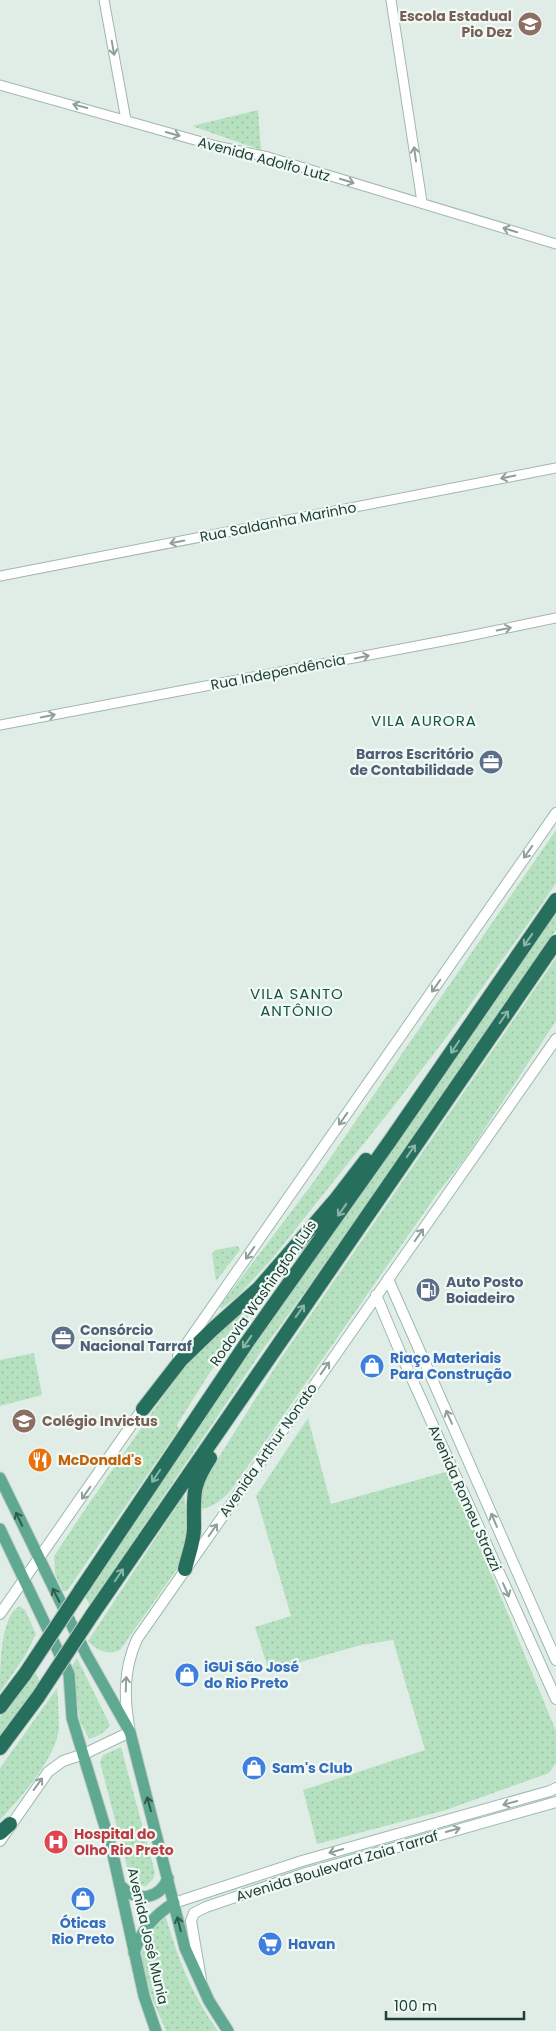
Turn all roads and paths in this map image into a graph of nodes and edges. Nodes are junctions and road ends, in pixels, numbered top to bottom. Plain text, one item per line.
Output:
1 (104, 0) edge
2 (391, 0) edge
3 (0, 85) edge
4 (126, 120) junction
5 (422, 202) junction
6 (556, 244) edge
7 (556, 468) edge
8 (0, 576) edge
9 (556, 618) edge
10 (0, 725) edge
11 (556, 813) edge
12 (556, 900) edge
13 (556, 942) edge
14 (556, 1039) edge
15 (390, 1142) junction
16 (388, 1279) junction
17 (376, 1296) junction
18 (143, 1409) junction
19 (233, 1409) junction
20 (456, 1434) junction
21 (439, 1440) junction
22 (0, 1478) edge
23 (0, 1529) edge
24 (39, 1560) junction
25 (185, 1569) junction
26 (24, 1581) junction
27 (0, 1614) edge
28 (556, 1660) edge
29 (556, 1699) edge
30 (0, 1707) edge
31 (130, 1732) junction
32 (0, 1748) edge
33 (84, 1754) junction
34 (556, 1788) edge
35 (556, 1802) edge
36 (5, 1829) edge
37 (0, 1840) edge
38 (168, 1878) junction
39 (122, 1887) junction
40 (174, 1902) junction
41 (134, 1952) junction
42 (203, 1989) junction
43 (156, 2031) edge
44 (228, 2031) edge

1 -> 4 street
5 -> 2 street
4 -> 3 street, Avenida Adolfo Lutz
4 -> 5 street, Avenida Adolfo Lutz
6 -> 5 street, Avenida Adolfo Lutz
7 -> 8 street, Rua Saldanha Marinho
10 -> 9 street, Rua Independência
11 -> 18 main road
12 -> 15 highway, Rodovia Washington Luís
19 -> 13 highway
16 -> 14 main road, Avenida Arthur Nonato
15 - 18 highway
15 -> 30 highway, Rodovia Washington Luís, bridge
16 - 17 main road, Avenida Arthur Nonato
20 -> 16 main road, Avenida Romeu Strazzi
17 - 21 main road, Avenida Romeu Strazzi
25 -> 17 main road, Avenida Arthur Nonato
18 -> 24 main road
19 - 25 highway
32 -> 19 highway, bridge
20 - 21 main road
28 -> 20 main road, Avenida Romeu Strazzi
21 -> 29 main road, Avenida Romeu Strazzi
24 -> 22 main road
23 - 26 main road
24 - 26 main road
31 -> 24 main road
31 -> 25 main road, Avenida Arthur Nonato
26 - 27 main road
26 - 33 main road, Avenida José Munia
31 - 33 main road
38 -> 31 main road
36 -> 33 main road
33 - 39 main road, Avenida José Munia
34 -> 40 main road, Avenida Boulevard Zaia Tarraf
42 -> 35 main road, Avenida Boulevard Zaia Tarraf
36 - 37 main road
38 - 39 main road
38 - 40 main road
39 - 41 main road, Avenida José Munia
40 - 41 main road
42 -> 40 main road
41 - 43 main road, Avenida José Munia
42 - 44 main road

